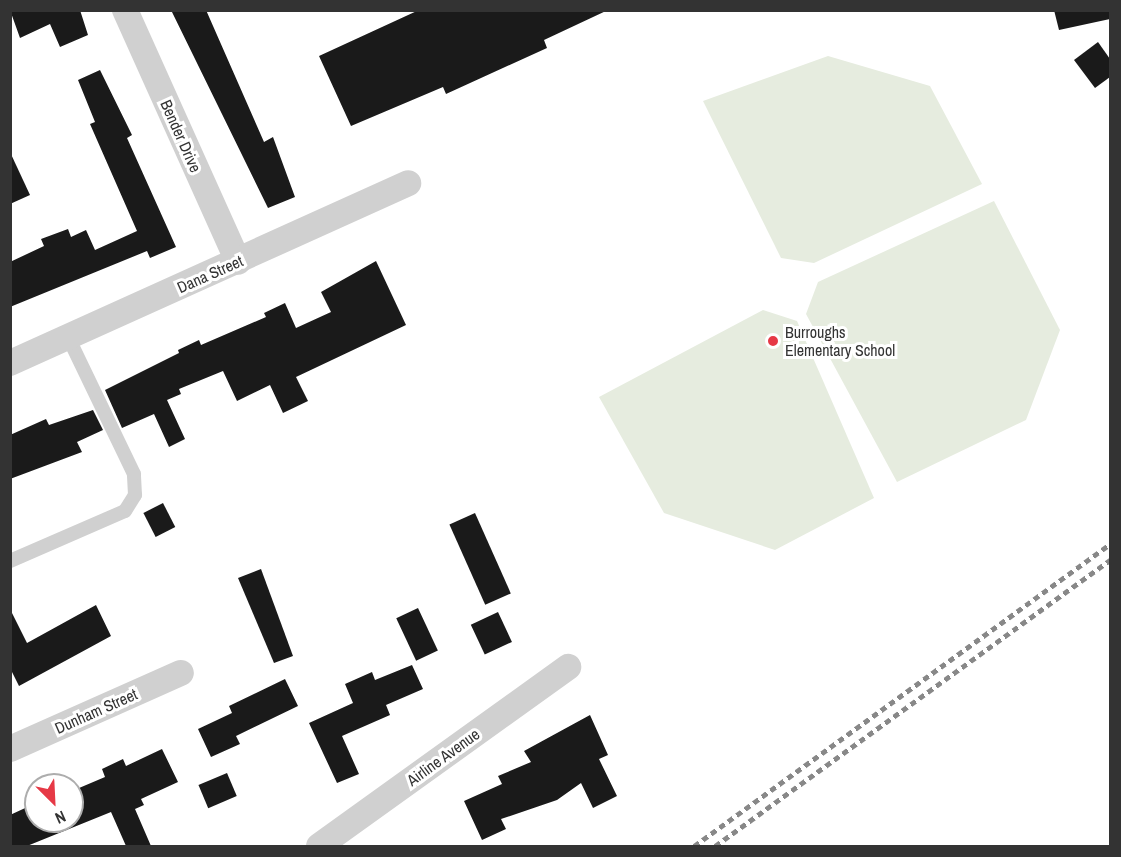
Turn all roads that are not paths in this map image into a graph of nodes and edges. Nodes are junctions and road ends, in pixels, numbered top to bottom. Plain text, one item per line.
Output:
1 (125, 10) edge
2 (408, 183) dead end
3 (238, 262) junction
4 (68, 337) junction
5 (10, 363) edge
6 (10, 561) edge
7 (568, 667) dead end
8 (181, 673) dead end
9 (10, 749) edge
10 (319, 846) edge

1 - 3 street, Bender Drive
2 - 3 street, Dana Street
3 - 4 street, Dana Street
4 - 5 street, Dana Street
4 - 6 lane
7 - 10 street, Airline Avenue
8 - 9 street, Dunham Street

